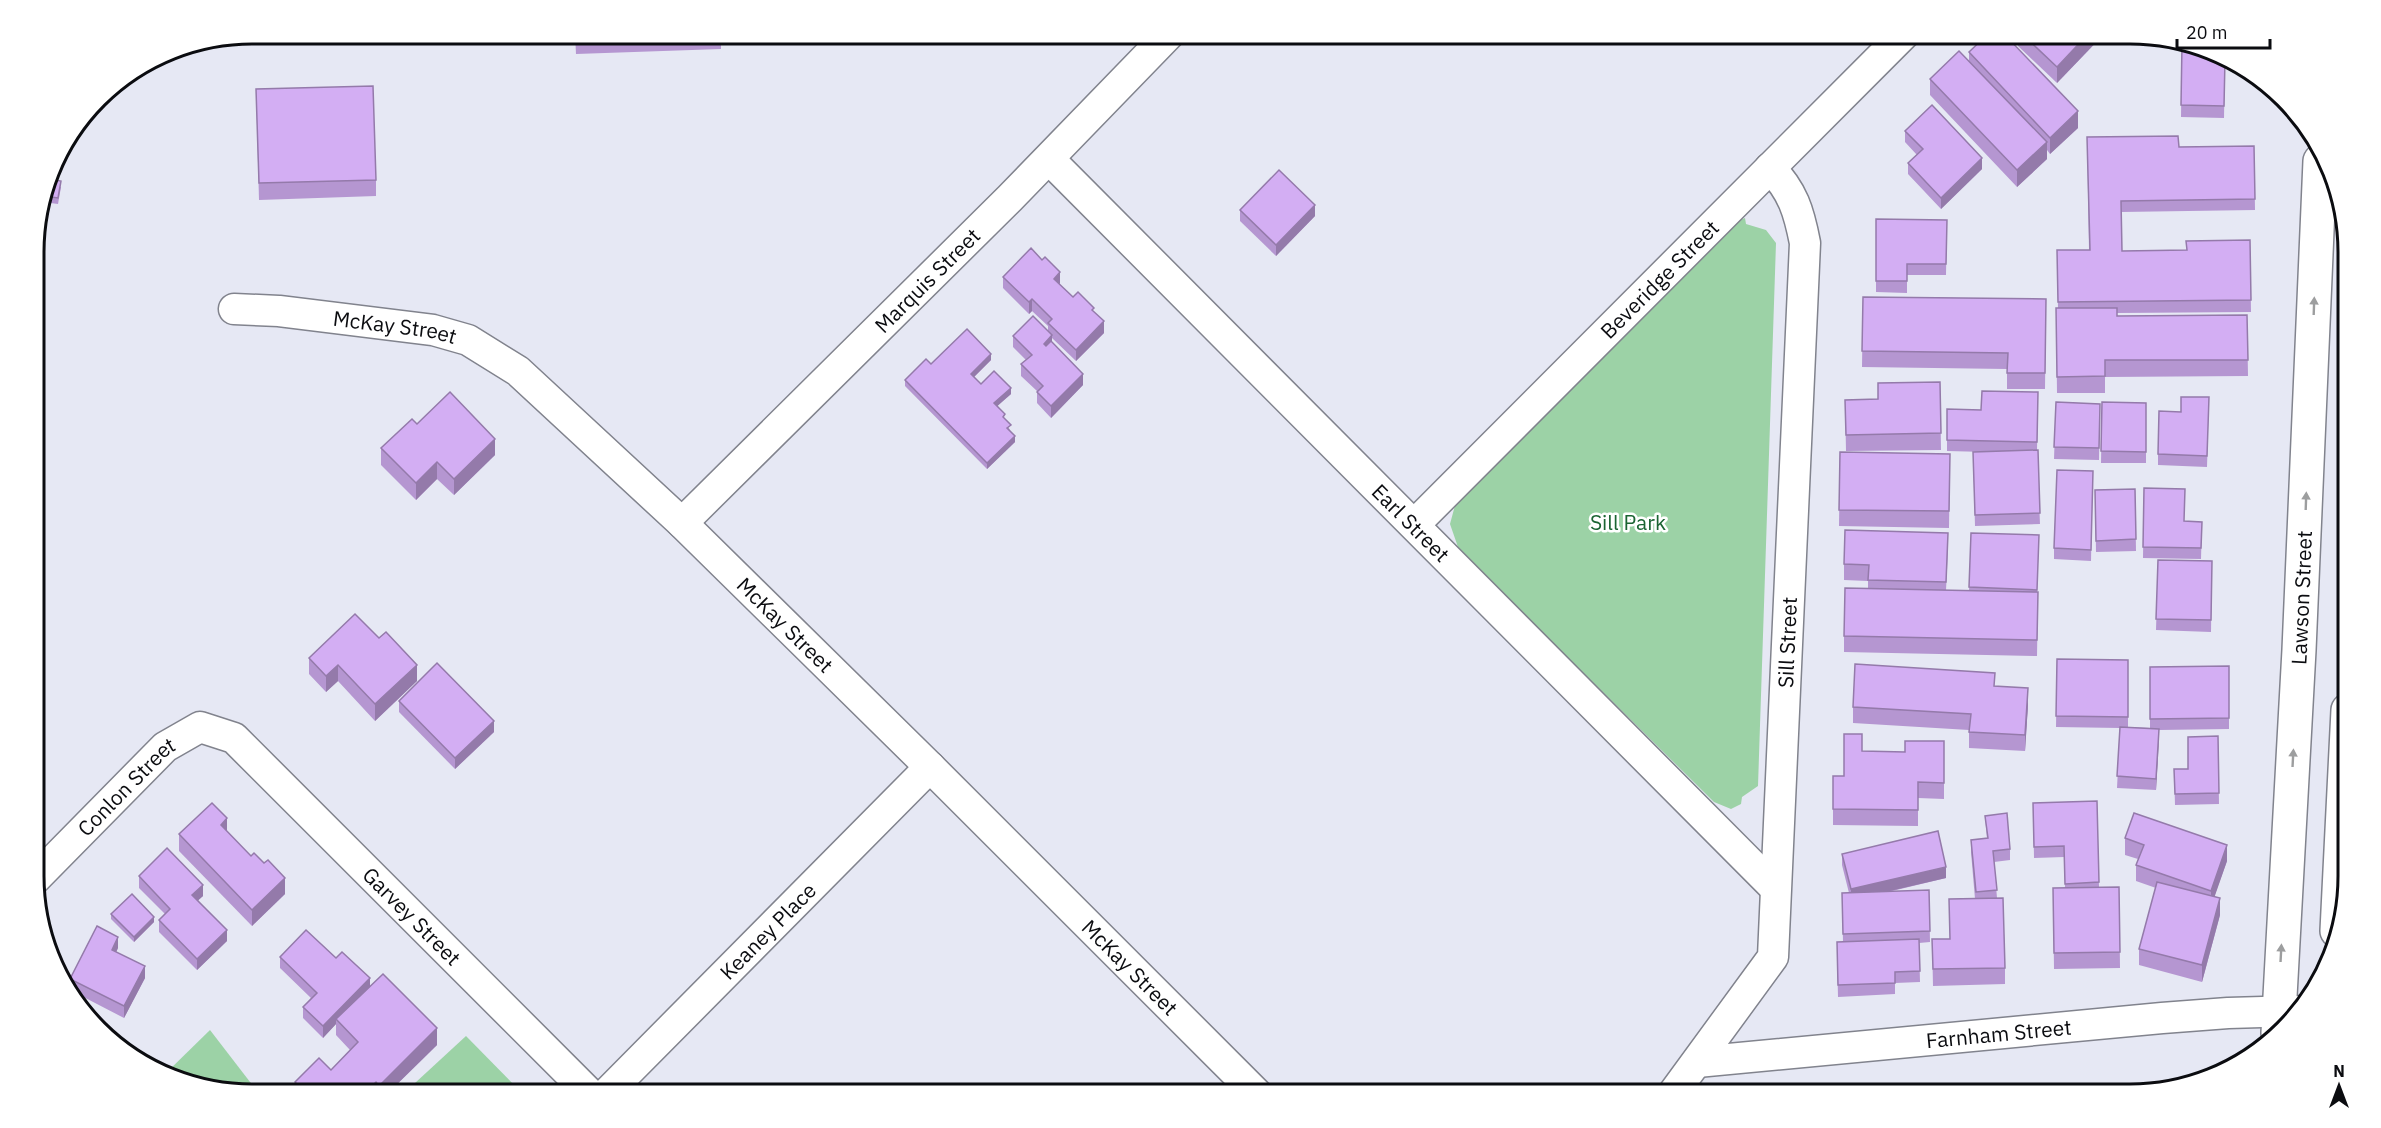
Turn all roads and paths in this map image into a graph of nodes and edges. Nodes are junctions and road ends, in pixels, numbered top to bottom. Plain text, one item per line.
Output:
1 (1159, 44) edge
2 (1894, 44) edge
3 (1049, 159) junction
4 (2320, 167) edge
5 (1770, 168) junction
6 (234, 309) dead end
7 (682, 523) junction
8 (1415, 524) junction
9 (234, 738) joint
10 (930, 767) junction
11 (44, 870) edge
12 (1774, 886) junction
13 (2286, 1013) edge
14 (2282, 1018) edge
15 (1697, 1062) junction
16 (580, 1084) edge
17 (616, 1084) edge
18 (1247, 1084) edge
19 (1680, 1084) edge

1 - 3 street, Marquis Street
2 - 5 street, Beveridge Street
3 - 7 street, Marquis Street
3 - 8 street, Earl Street
13 -> 4 main road, Lawson Street
5 - 8 street, Beveridge Street
5 - 12 street, Sill Street
6 - 7 street, McKay Street
7 - 10 street, McKay Street
8 - 12 street, Earl Street
9 - 11 street, Conlon Street
9 - 16 street, Garvey Street
10 - 17 street, Keaney Place
10 - 18 street, McKay Street
12 - 15 street, Sill Street
14 - 15 street, Farnham Street
15 - 19 street, Sill Street

